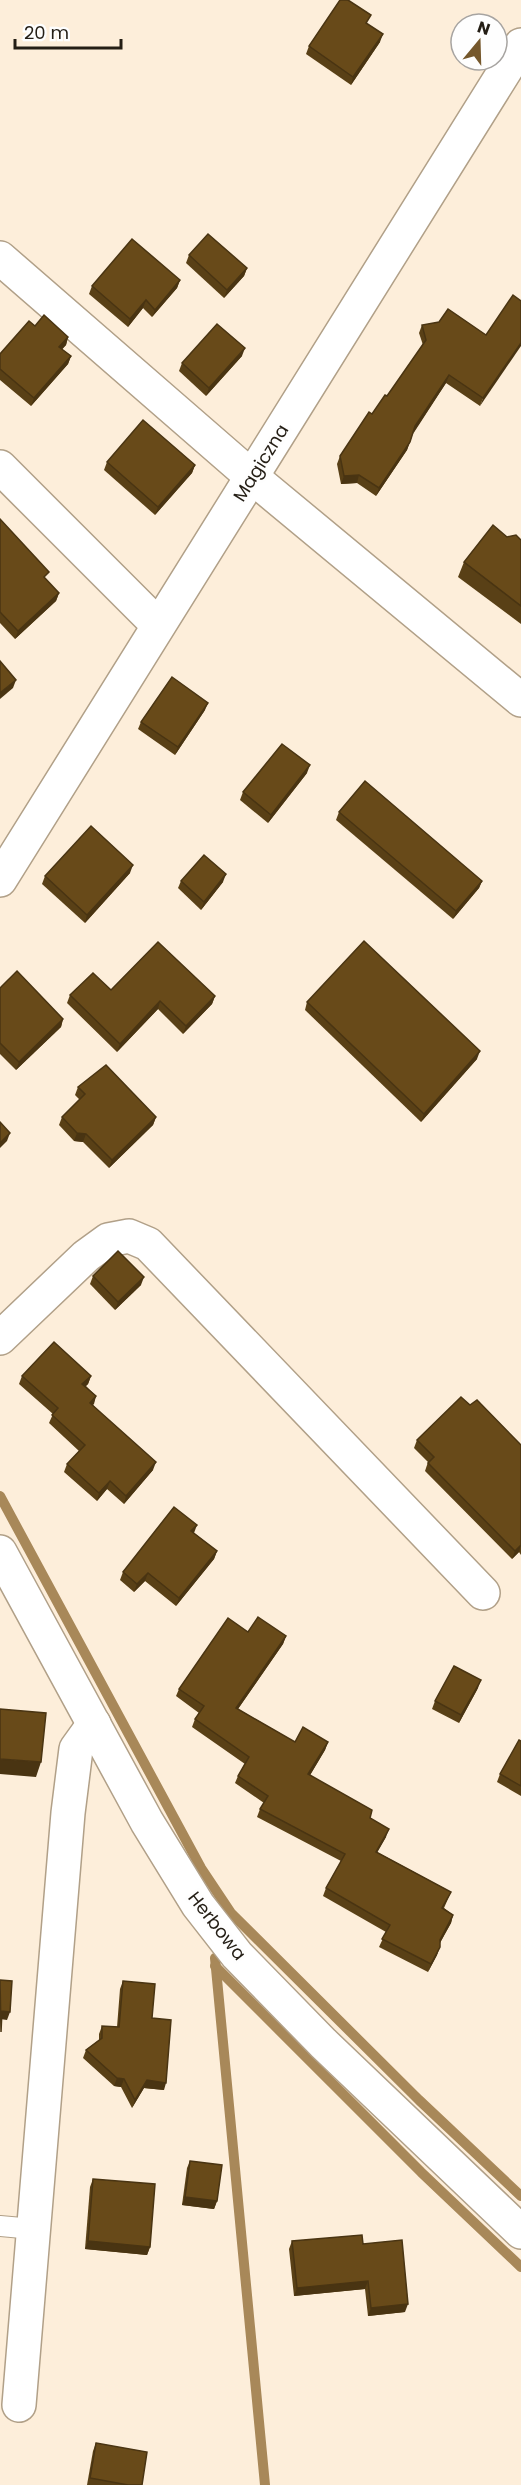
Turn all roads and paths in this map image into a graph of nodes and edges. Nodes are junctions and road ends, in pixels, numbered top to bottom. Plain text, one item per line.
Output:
1 (521, 45) edge
2 (0, 258) edge
3 (0, 467) edge
4 (252, 477) junction
5 (158, 625) junction
6 (521, 700) edge
7 (0, 880) edge
8 (0, 1338) edge
9 (0, 1552) edge
10 (483, 1593) dead end
11 (94, 1724) junction
12 (0, 2226) edge
13 (33, 2229) junction
14 (521, 2232) edge
15 (19, 2405) dead end

1 - 4 street, Magiczna
2 - 4 street
3 - 5 street
4 - 5 street, Magiczna
4 - 6 street
5 - 7 street, Magiczna
8 - 10 street
9 - 11 street, Herbowa
11 - 13 street
11 - 14 street, Herbowa
12 - 13 lane
13 - 15 street

